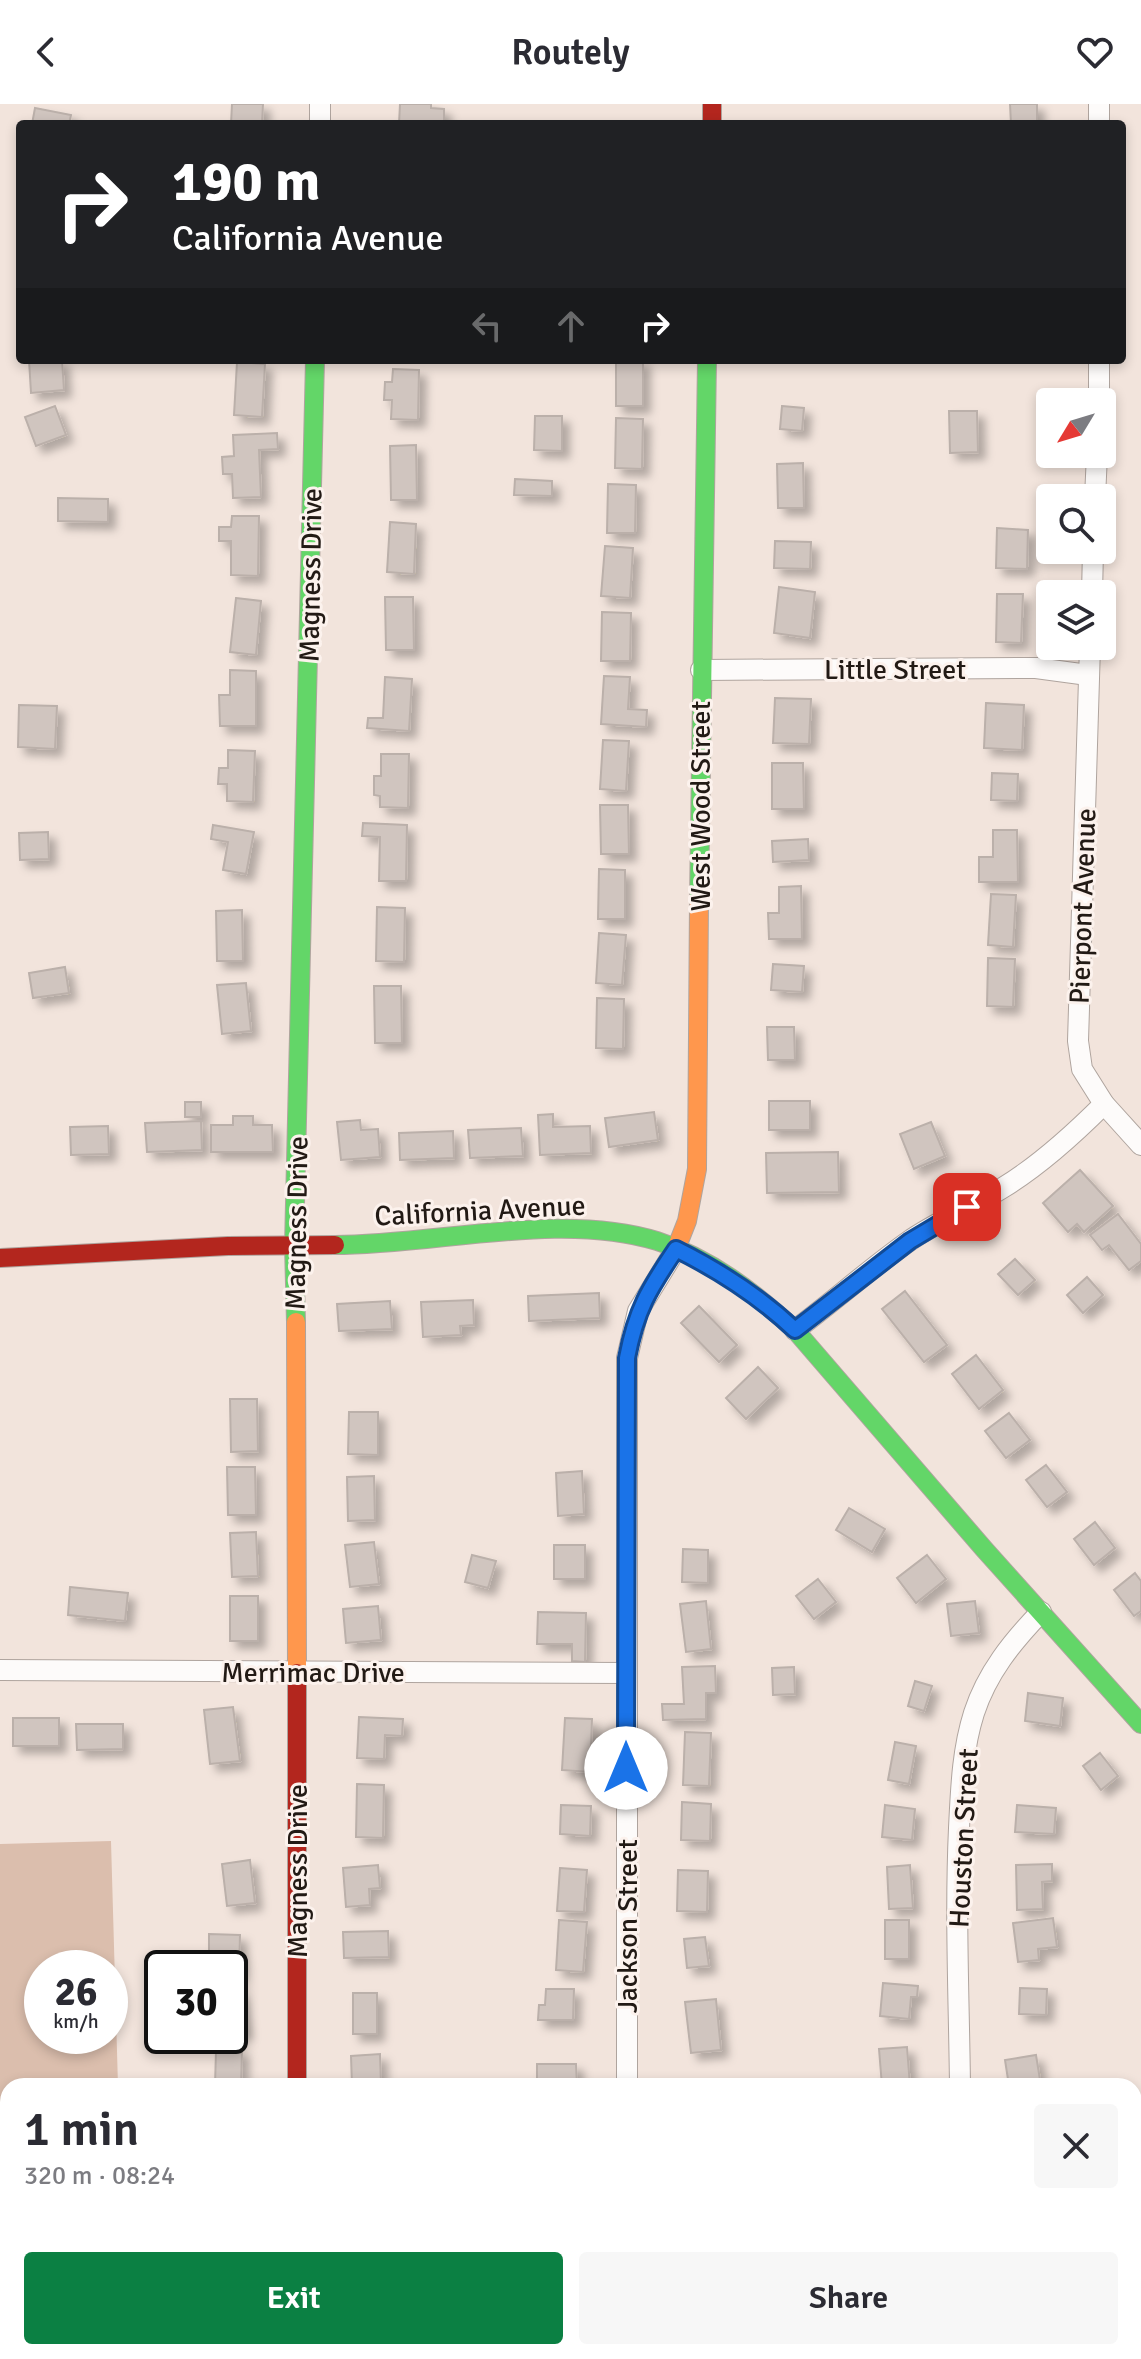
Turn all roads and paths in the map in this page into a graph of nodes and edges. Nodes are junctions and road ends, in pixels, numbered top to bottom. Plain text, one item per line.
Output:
1 (315, 364) edge
2 (707, 364) edge
3 (1099, 364) edge
4 (1099, 388) edge
5 (1089, 660) edge
6 (701, 670) junction
7 (1088, 675) junction
8 (1104, 1104) junction
9 (1141, 1145) edge
10 (294, 1246) junction
11 (676, 1249) junction
12 (0, 1258) edge
13 (795, 1330) junction
14 (1041, 1612) junction
15 (0, 1670) edge
16 (297, 1672) junction
17 (626, 1673) junction
18 (1141, 1724) edge
19 (297, 2078) edge
20 (627, 2078) edge
21 (960, 2078) edge

1 - 10 street, Magness Drive
2 - 6 street, West Wood Street
3 - 4 street
5 - 7 street, Pierpont Avenue
6 - 7 street, Little Street
6 - 11 street, West Wood Street
7 - 8 street, Pierpont Avenue
8 - 9 street, Pierpont Avenue
8 - 13 street
10 - 11 street, California Avenue
10 - 12 street, California Avenue
10 - 16 street, Magness Drive
11 - 13 street, California Avenue
11 - 17 street, Jackson Street
13 - 14 street, California Avenue
14 - 18 street, California Avenue
14 - 21 street, Houston Street
15 - 16 street, Merrimac Drive
16 - 17 street, Merrimac Drive
16 - 19 street, Magness Drive
17 - 20 street, Jackson Street

